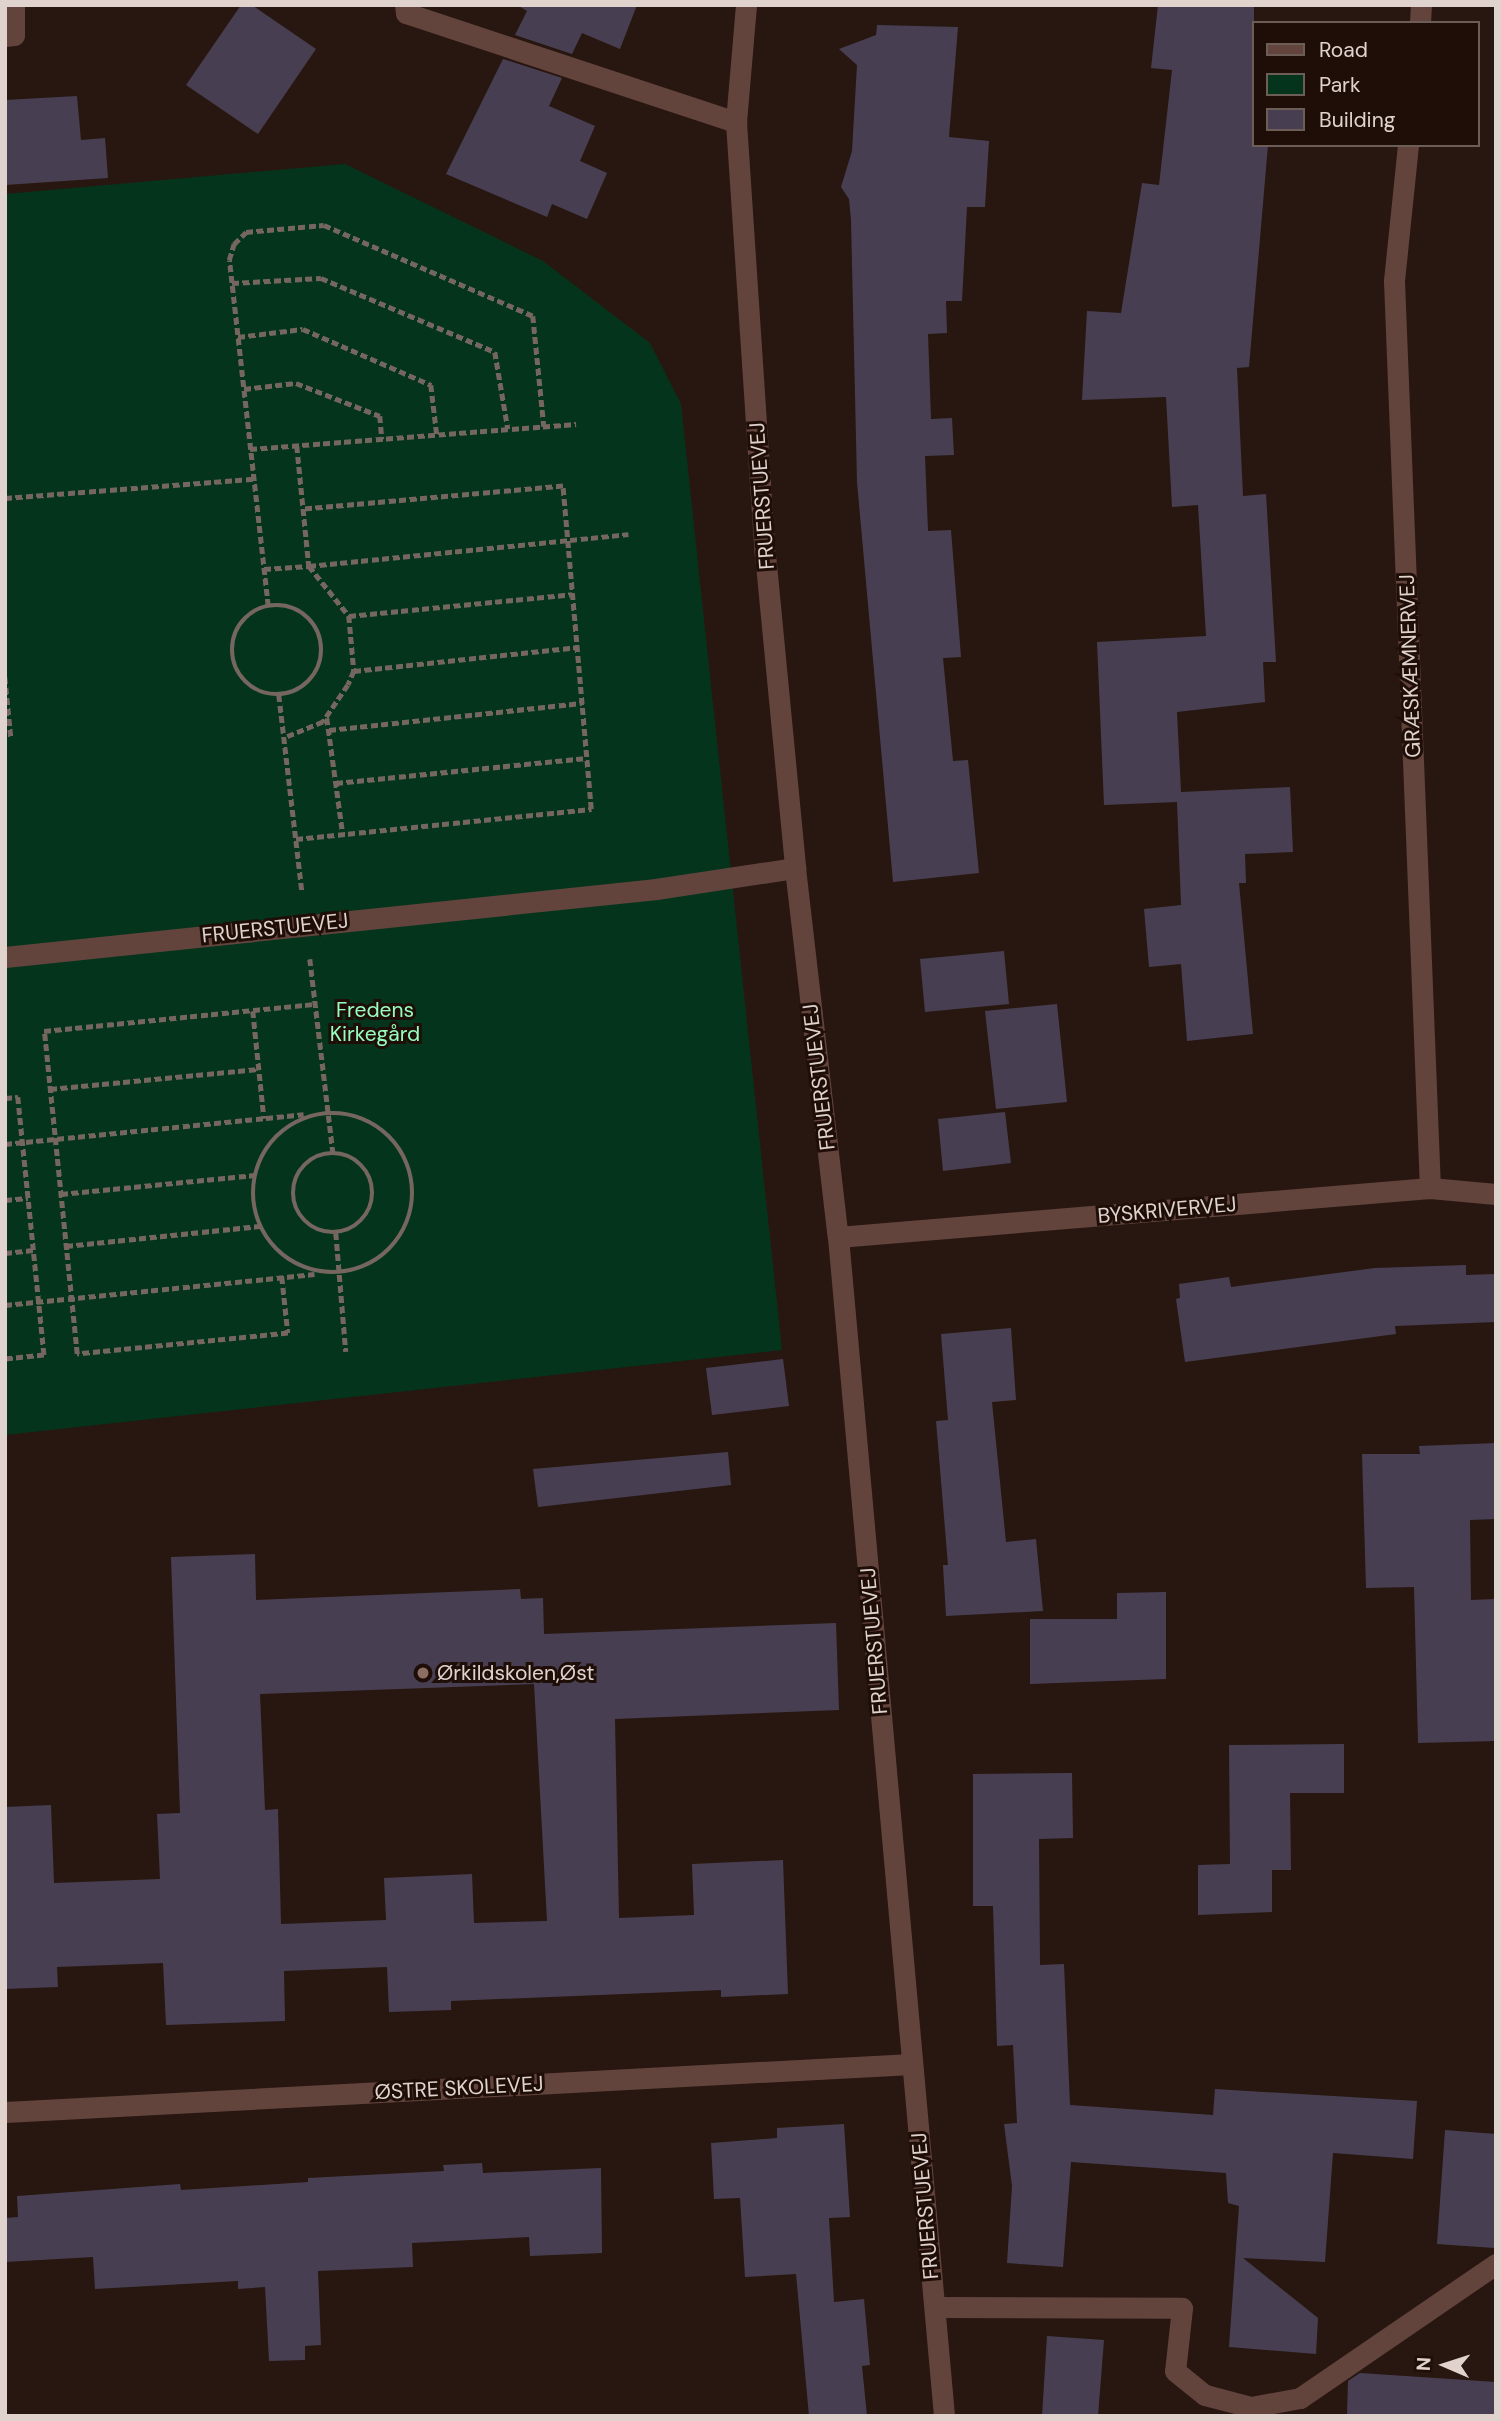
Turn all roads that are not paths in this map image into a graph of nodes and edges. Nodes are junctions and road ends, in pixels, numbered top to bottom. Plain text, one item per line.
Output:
1 (14, 5) edge
2 (405, 5) edge
3 (746, 5) edge
4 (5, 36) edge
5 (736, 122) junction
6 (1408, 147) edge
7 (795, 868) junction
8 (5, 957) edge
9 (1430, 1188) junction
10 (1496, 1194) edge
11 (838, 1237) junction
12 (912, 2064) junction
13 (5, 2112) edge
14 (1496, 2264) edge
15 (934, 2307) junction
16 (944, 2416) edge

1 - 4 street
2 - 5 street
3 - 5 street, FRUERSTUEVEJ
5 - 7 street, FRUERSTUEVEJ
6 - 9 street, GRÆSKÆMNERVEJ
7 - 8 street, FRUERSTUEVEJ
7 - 11 street, FRUERSTUEVEJ
9 - 10 street, BYSKRIVERVEJ
9 - 11 street, BYSKRIVERVEJ
11 - 12 street, FRUERSTUEVEJ
12 - 13 street, ØSTRE SKOLEVEJ
12 - 15 street, FRUERSTUEVEJ
14 - 15 street
15 - 16 street, FRUERSTUEVEJ

